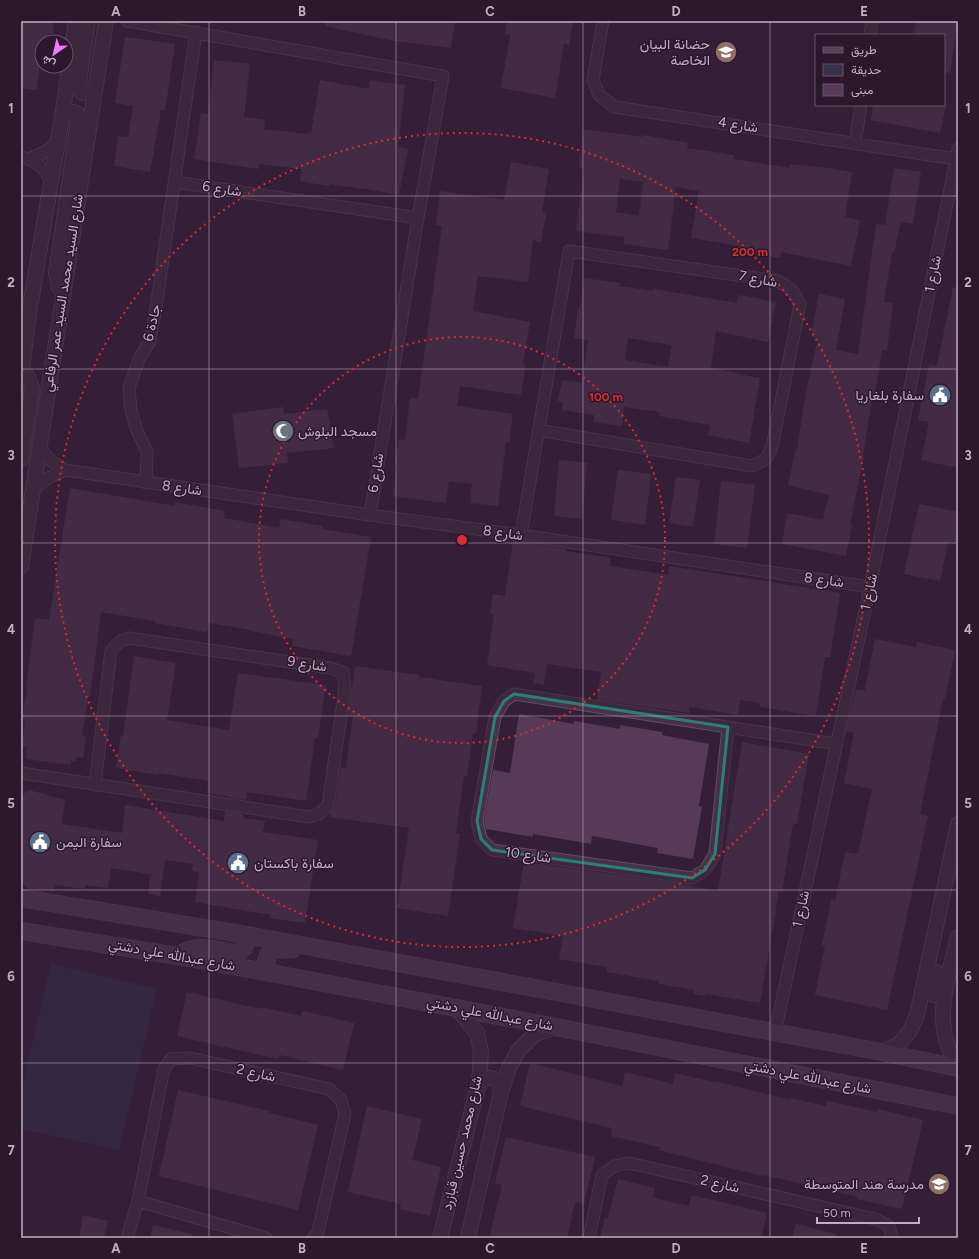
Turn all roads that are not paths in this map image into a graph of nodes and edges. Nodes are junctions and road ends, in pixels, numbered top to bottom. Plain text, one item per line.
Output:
1 (76, 21) edge
2 (88, 21) edge
3 (106, 21) edge
4 (127, 21) edge
5 (603, 21) edge
6 (872, 21) edge
7 (196, 32) junction
8 (870, 34) edge
9 (95, 88) junction
10 (861, 106) edge
11 (62, 117) junction
12 (57, 141) junction
13 (855, 143) junction
14 (957, 154) edge
15 (25, 158) edge
16 (51, 181) junction
17 (175, 182) junction
18 (418, 218) junction
19 (32, 298) junction
20 (62, 298) junction
21 (21, 309) edge
22 (24, 321) edge
23 (21, 374) edge
24 (538, 430) junction
25 (40, 448) junction
26 (21, 459) edge
27 (65, 470) junction
28 (146, 482) junction
29 (34, 489) junction
30 (370, 515) junction
31 (24, 532) edge
32 (521, 535) junction
33 (21, 566) edge
34 (870, 587) junction
35 (728, 727) junction
36 (837, 744) junction
37 (21, 774) edge
38 (95, 785) junction
39 (958, 824) edge
40 (944, 891) junction
41 (21, 898) edge
42 (21, 931) edge
43 (241, 934) junction
44 (958, 937) edge
45 (321, 949) junction
46 (178, 956) junction
47 (271, 973) junction
48 (944, 992) junction
49 (456, 1007) junction
50 (556, 1027) junction
51 (775, 1033) junction
52 (882, 1052) junction
53 (958, 1065) edge
54 (958, 1068) edge
55 (479, 1082) junction
56 (501, 1092) junction
57 (958, 1106) edge
58 (138, 1201) junction
59 (127, 1238) edge
60 (266, 1238) edge
61 (313, 1238) edge
62 (440, 1238) edge
63 (468, 1238) edge
64 (589, 1238) edge
65 (892, 1238) edge

1 - 11 street, شارع السيد محمد السيد عمر الرفاعي
2 - 9 street
3 - 9 street, شارع السيد محمد السيد عمر الرفاعي
4 - 7 street, شارع 6
5 - 13 street, شارع 4
6 - 8 street
7 - 17 street
7 - 18 street, شارع 6
9 - 20 street, شارع السيد محمد السيد عمر الرفاعي
10 - 13 street
11 - 12 street, شارع السيد محمد السيد عمر الرفاعي
11 - 20 street
12 - 15 street
12 - 16 street, شارع السيد محمد السيد عمر الرفاعي
13 - 14 street, شارع 4
14 - 34 street, شارع 1
15 - 16 street
16 - 19 street, شارع السيد محمد السيد عمر الرفاعي
17 - 18 street, شارع 6
17 - 28 street, جادة 6
18 - 30 street, شارع 6
19 - 21 street
19 - 22 street, شارع السيد محمد السيد عمر الرفاعي
20 - 25 street, شارع السيد محمد السيد عمر الرفاعي
22 - 23 street, شارع السيد محمد السيد عمر الرفاعي
23 - 26 street
24 - 24 street, شارع 7
24 - 32 street, شارع 7
25 - 27 street, شارع 8
25 - 29 street, شارع السيد محمد السيد عمر الرفاعي
27 - 28 street, شارع 8
27 - 29 street
28 - 30 street, شارع 8
29 - 31 street, شارع السيد محمد السيد عمر الرفاعي
30 - 32 street, شارع 8
31 - 33 street, شارع السيد محمد السيد عمر الرفاعي
32 - 34 street, شارع 8
34 - 36 street, شارع 1
35 - 35 street, شارع 10
35 - 36 street, شارع 10
36 - 51 street, شارع 1
37 - 38 street, شارع 9
38 - 38 street, شارع 9
39 - 40 street
40 - 48 street
40 - 52 street
41 - 43 main road
42 - 46 main road, شارع عبدالله علي دشتي
43 - 45 main road
43 - 46 main road
44 - 48 street
45 - 47 main road
45 - 51 main road
46 - 47 main road, شارع عبدالله علي دشتي
47 - 49 main road, شارع عبدالله علي دشتي
48 - 53 street
49 - 50 main road, شارع عبدالله علي دشتي
49 - 55 street, شارع محمد حسين قبازرد
50 - 56 street, شارع محمد حسين قبازرد
50 - 57 main road, شارع عبدالله علي دشتي
51 - 52 main road
52 - 54 main road
55 - 56 street
55 - 62 street, شارع محمد حسين قبازرد
56 - 63 street, شارع محمد حسين قبازرد
58 - 59 street, شارع 2
58 - 60 street
58 - 61 street, شارع 2
64 - 65 street, شارع 2

